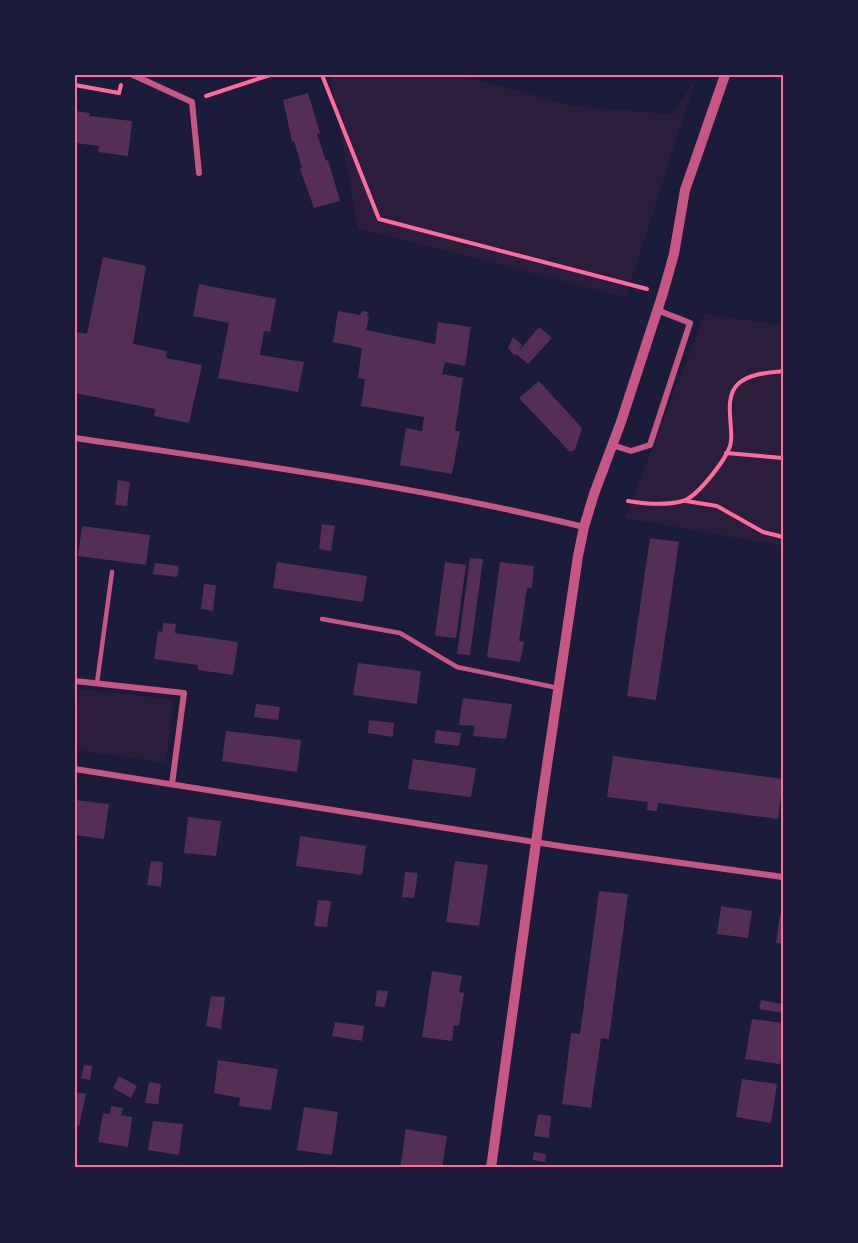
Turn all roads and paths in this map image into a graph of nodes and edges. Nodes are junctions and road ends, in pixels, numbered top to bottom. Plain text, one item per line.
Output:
1 (122, 75) edge
2 (133, 75) edge
3 (270, 75) edge
4 (322, 75) edge
5 (725, 75) edge
6 (75, 85) edge
7 (192, 102) junction
8 (199, 173) dead end
9 (663, 293) junction
10 (657, 310) junction
11 (783, 371) edge
12 (75, 438) edge
13 (612, 445) junction
14 (726, 453) junction
15 (783, 458) edge
16 (628, 501) dead end
17 (686, 501) junction
18 (584, 527) junction
19 (783, 537) edge
20 (112, 572) dead end
21 (322, 620) dead end
22 (75, 681) edge
23 (97, 683) junction
24 (558, 688) junction
25 (75, 769) edge
26 (172, 784) junction
27 (536, 843) junction
28 (783, 877) edge
29 (491, 1168) edge

1 - 6 path
2 - 7 street
3 - 7 path
4 - 9 path
5 - 9 street
7 - 8 street
9 - 10 street
10 - 13 street
10 - 13 street
11 - 14 path
12 - 18 street
13 - 18 street
14 - 15 path
14 - 17 path
16 - 17 path
17 - 19 path
18 - 24 street
20 - 23 lane
21 - 24 lane
22 - 23 street
23 - 26 street
24 - 27 street
25 - 26 street
26 - 27 street
27 - 28 street
27 - 29 street

